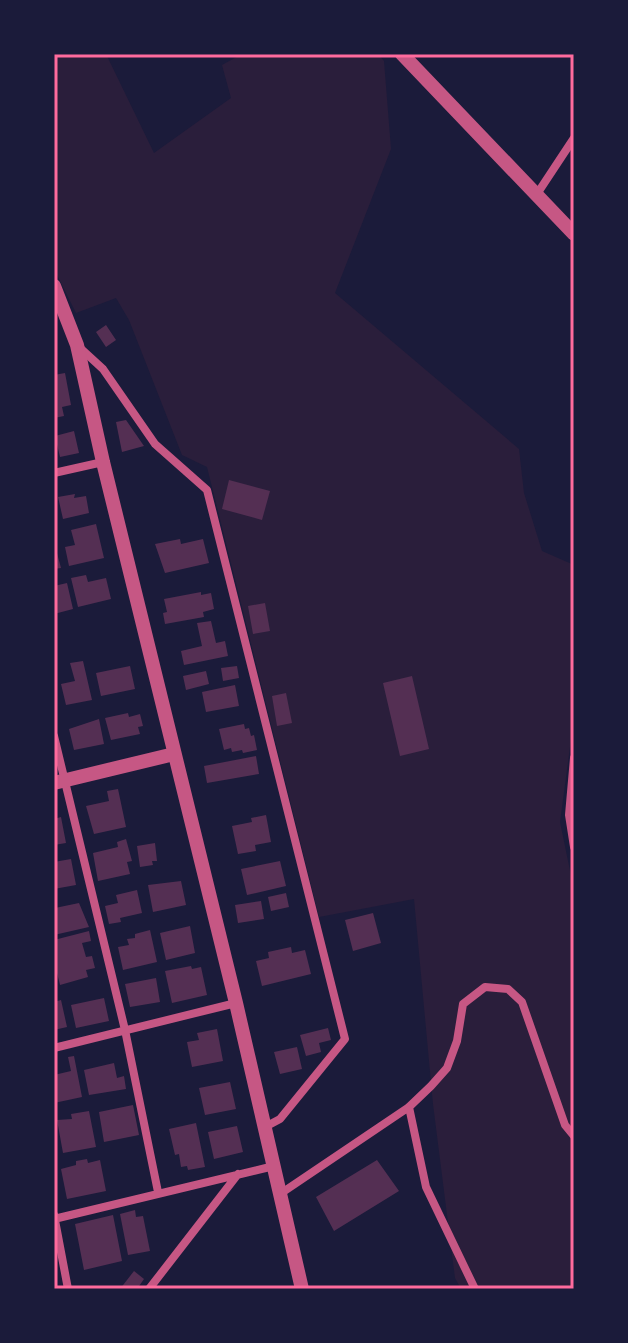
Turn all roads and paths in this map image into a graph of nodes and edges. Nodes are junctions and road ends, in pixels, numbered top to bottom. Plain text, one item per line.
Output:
1 (402, 54) edge
2 (574, 138) edge
3 (537, 194) junction
4 (574, 234) edge
5 (54, 286) edge
6 (77, 345) junction
7 (103, 462) junction
8 (54, 473) edge
9 (54, 736) edge
10 (174, 754) junction
11 (574, 758) edge
12 (59, 782) edge
13 (574, 847) edge
14 (236, 1003) junction
15 (125, 1030) junction
16 (54, 1048) edge
17 (409, 1107) junction
18 (265, 1127) junction
19 (574, 1136) edge
20 (274, 1166) junction
21 (238, 1174) junction
22 (158, 1192) junction
23 (280, 1194) junction
24 (54, 1218) edge
25 (68, 1289) edge
26 (149, 1289) edge
27 (302, 1289) edge
28 (475, 1289) edge

1 - 3 street
2 - 3 street
3 - 4 street
5 - 6 street
6 - 7 street
6 - 18 street
7 - 8 street
7 - 10 street
9 - 12 street
10 - 12 street
10 - 14 street
11 - 13 street
12 - 15 street
14 - 15 street
14 - 18 street
15 - 16 street
15 - 22 street
17 - 19 street
17 - 23 street
17 - 28 street
18 - 20 street
20 - 21 street
20 - 23 street
21 - 22 street
21 - 26 street
22 - 24 street
23 - 27 street
24 - 25 street

